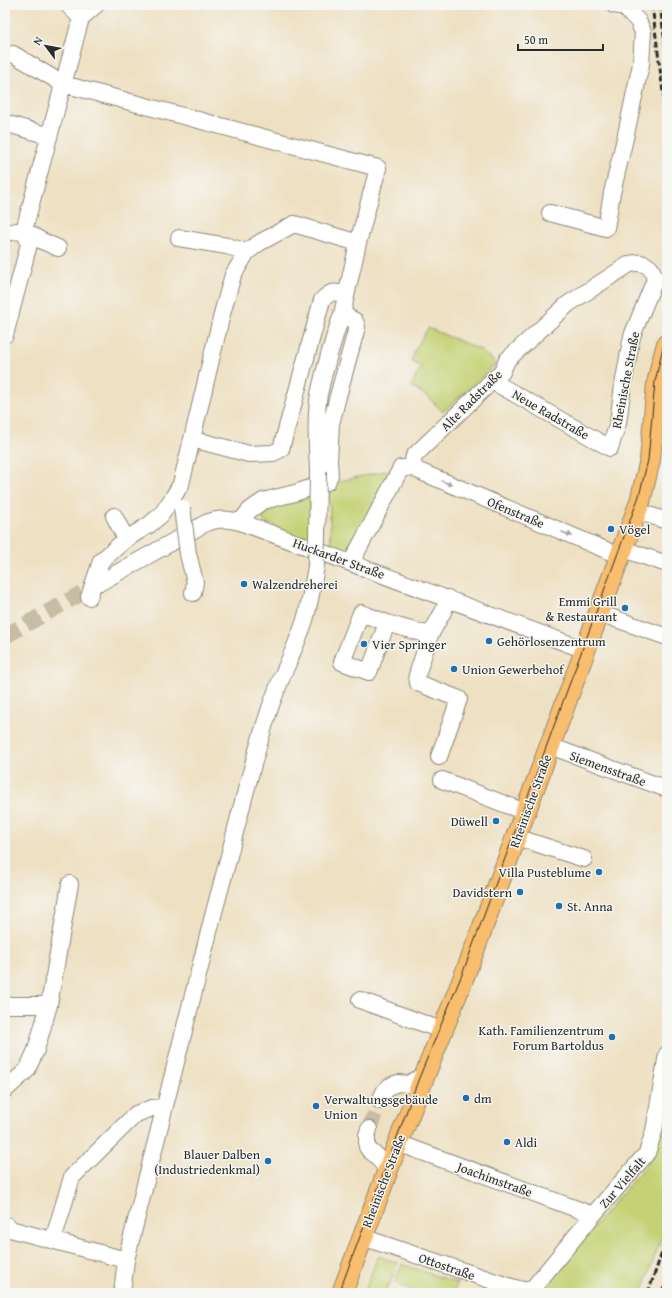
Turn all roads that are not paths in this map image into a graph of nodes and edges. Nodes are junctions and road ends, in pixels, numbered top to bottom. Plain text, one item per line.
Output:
1 (68, 5) edge
2 (96, 5) edge
3 (614, 5) edge
4 (81, 18) junction
5 (13, 54) dead end
6 (63, 84) junction
7 (5, 124) edge
8 (49, 136) junction
9 (550, 213) dead end
10 (24, 230) junction
11 (5, 233) edge
12 (178, 238) dead end
13 (358, 243) junction
14 (58, 248) dead end
15 (247, 252) junction
16 (628, 265) joint
17 (346, 295) junction
18 (5, 336) edge
19 (667, 344) edge
20 (492, 380) junction
21 (192, 439) junction
22 (610, 448) joint
23 (412, 466) junction
24 (324, 473) junction
25 (181, 484) junction
26 (637, 511) junction
27 (114, 516) dead end
28 (667, 521) edge
29 (240, 522) junction
30 (126, 539) junction
31 (621, 553) junction
32 (351, 563) junction
33 (667, 564) edge
34 (101, 582) tunnel mouth
35 (194, 593) dead end
36 (89, 597) tunnel mouth
37 (448, 598) junction
38 (599, 613) junction
39 (395, 625) dead end
40 (430, 635) junction
41 (667, 636) edge
42 (584, 650) junction
43 (550, 746) junction
44 (439, 757) dead end
45 (442, 780) dead end
46 (667, 789) edge
47 (525, 812) junction
48 (516, 837) junction
49 (584, 859) dead end
50 (70, 884) dead end
51 (360, 1000) dead end
52 (5, 1005) edge
53 (49, 1005) junction
54 (441, 1030) junction
55 (667, 1054) edge
56 (423, 1076) junction
57 (5, 1090) edge
58 (380, 1101) tunnel mouth
59 (165, 1107) junction
60 (369, 1129) tunnel mouth
61 (398, 1143) junction
62 (388, 1170) junction
63 (593, 1215) junction
64 (7, 1227) edge
65 (362, 1237) junction
66 (53, 1240) junction
67 (126, 1260) junction
68 (533, 1288) joint
69 (124, 1292) edge
70 (342, 1293) edge

1 - 4 street
2 - 4 street
3 - 9 street
4 - 6 street
5 - 6 street
6 - 8 street
6 - 13 street
7 - 8 street
8 - 10 street
10 - 11 street
10 - 14 street
10 - 18 street
12 - 15 street
13 - 15 street
13 - 17 street
15 - 21 street
16 - 20 street, Alte Radstraße
16 - 22 street, Rheinische Straße
17 - 21 street
17 - 24 street
19 - 26 main road, Rheinische Straße
20 - 22 street, Neue Radstraße
20 - 23 street, Alte Radstraße
21 - 25 street
23 -> 31 street, Ofenstraße
23 - 32 street, Alte Radstraße
24 - 29 street
24 - 59 street, bridge
25 - 30 street
25 - 35 street, bridge
26 - 28 street
26 - 31 main road, Rheinische Straße
27 - 30 street
29 - 32 street, Huckarder Straße
29 - 34 street, Huckarder Straße
30 - 36 street
31 - 33 street, Ofenstraße
31 - 38 main road, Rheinische Straße
32 - 37 street, Huckarder Straße
37 - 40 street
37 - 42 street, Huckarder Straße
38 - 41 street
38 - 42 main road, Rheinische Straße
39 - 40 street
40 - 44 street
42 - 43 main road, Rheinische Straße
43 - 46 street, Siemensstraße
43 - 47 main road, Rheinische Straße
45 - 47 street
47 - 48 main road, Rheinische Straße
48 - 49 street
48 - 54 main road, Rheinische Straße
50 - 53 street
51 - 54 street
52 - 53 street
53 - 57 street
54 - 56 main road, Rheinische Straße
55 - 63 street, Zur Vielfalt
56 - 58 street
56 - 61 main road, Rheinische Straße
59 - 66 street
59 - 67 street
60 - 62 street
61 - 62 main road, Rheinische Straße
61 - 63 street, Joachimstraße
62 - 65 main road, Rheinische Straße
63 - 68 street, Zur Vielfalt
64 - 66 street
65 - 68 street, Ottostraße
65 - 70 main road, Rheinische Straße
66 - 67 street
67 - 69 street

